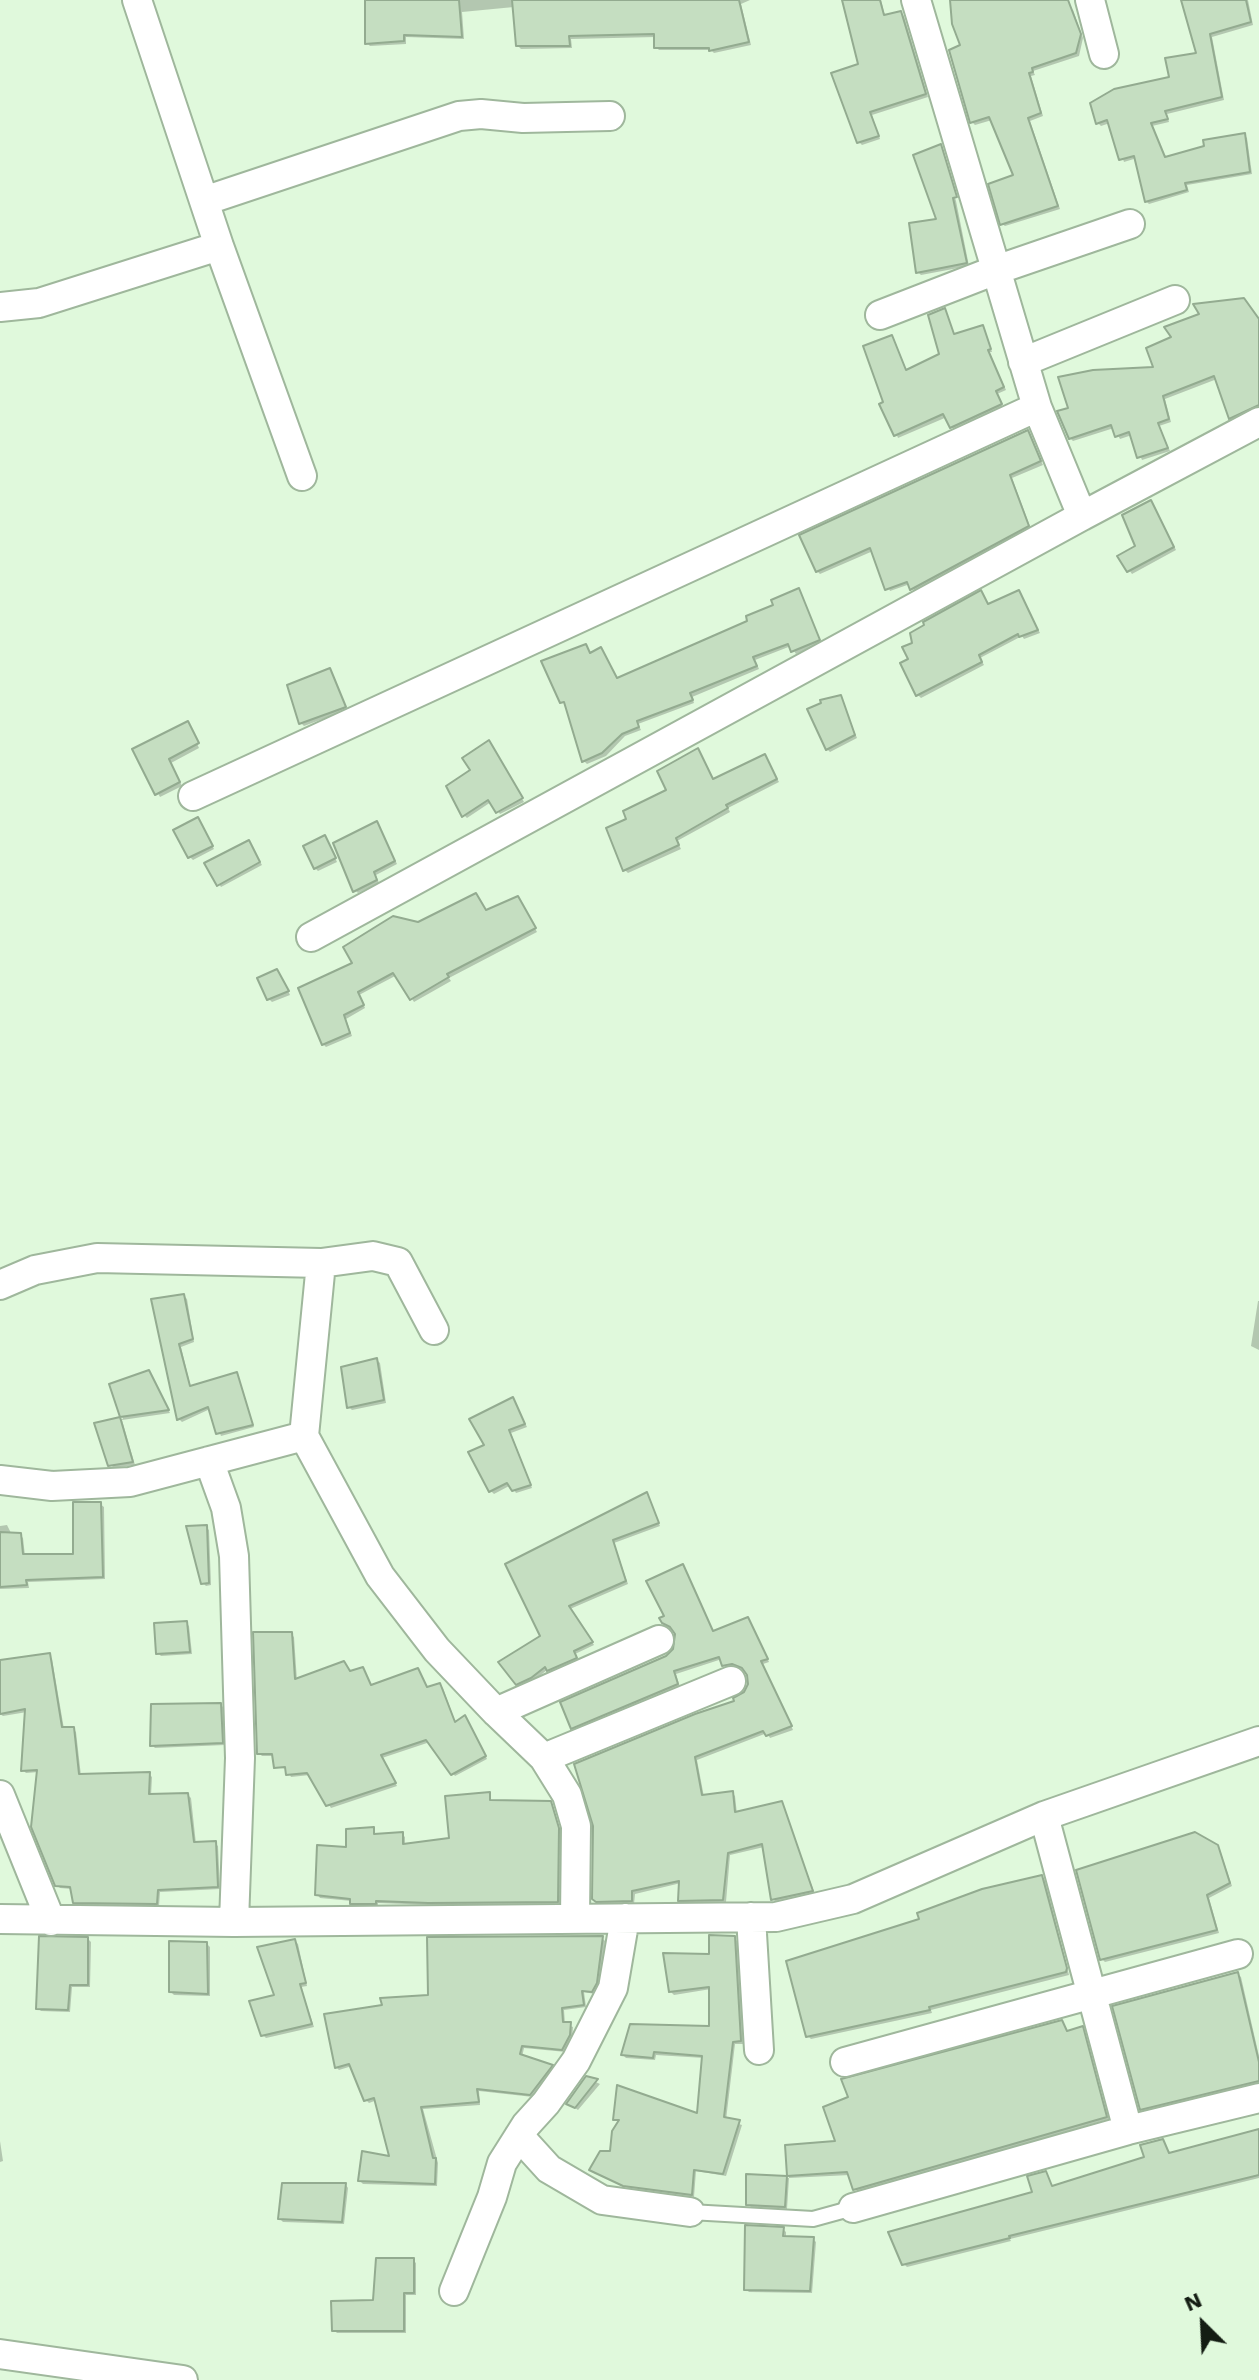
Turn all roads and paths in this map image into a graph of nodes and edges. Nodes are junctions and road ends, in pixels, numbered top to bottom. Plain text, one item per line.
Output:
1 (137, 0) edge
2 (916, 0) edge
3 (1090, 0) edge
4 (1104, 54) dead end
5 (610, 116) dead end
6 (204, 201) junction
7 (1130, 224) dead end
8 (219, 246) junction
9 (996, 270) junction
10 (1175, 300) dead end
11 (0, 307) edge
12 (880, 315) dead end
13 (1023, 362) junction
14 (1037, 407) junction
15 (1259, 422) edge
16 (302, 476) dead end
17 (1082, 516) junction
18 (193, 796) dead end
19 (311, 937) dead end
20 (321, 1263) junction
21 (0, 1285) edge
22 (434, 1330) dead end
23 (304, 1436) junction
24 (209, 1461) junction
25 (0, 1480) edge
26 (659, 1640) dead end
27 (731, 1681) dead end
28 (496, 1712) junction
29 (1259, 1741) edge
30 (544, 1758) junction
31 (0, 1795) edge
32 (1044, 1816) junction
33 (751, 1917) junction
34 (575, 1918) junction
35 (625, 1918) junction
36 (0, 1919) edge
37 (51, 1921) junction
38 (234, 1922) junction
39 (1238, 1954) dead end
40 (1092, 1994) junction
41 (759, 2050) dead end
42 (845, 2062) dead end
43 (1259, 2098) edge
44 (1128, 2130) junction
45 (519, 2136) junction
46 (853, 2208) joint
47 (690, 2212) joint
48 (454, 2291) dead end
49 (0, 2354) edge
50 (183, 2380) edge

1 - 6 street
2 - 9 street
3 - 4 street
5 - 6 street
6 - 8 street
7 - 9 street
8 - 11 street
8 - 16 street
9 - 12 street
9 - 13 street
10 - 13 street
13 - 14 street
14 - 17 street
14 - 18 street
15 - 17 street
17 - 19 street
20 - 21 street
20 - 22 street
20 - 23 street
23 - 24 street
23 - 28 street
24 - 25 street
24 - 38 street
26 - 28 street
27 - 30 street
28 - 30 street
29 - 32 street
30 - 34 street
31 - 37 street
32 - 33 street
32 - 40 street
33 - 35 street
33 - 41 street
34 - 35 street
34 - 38 street
35 - 45 street
36 - 37 street
37 - 38 street
39 - 40 street
40 - 42 street
40 - 44 street
43 - 44 street
44 - 46 street
45 - 47 street
45 - 48 street
46 - 47 lane
49 - 50 street

